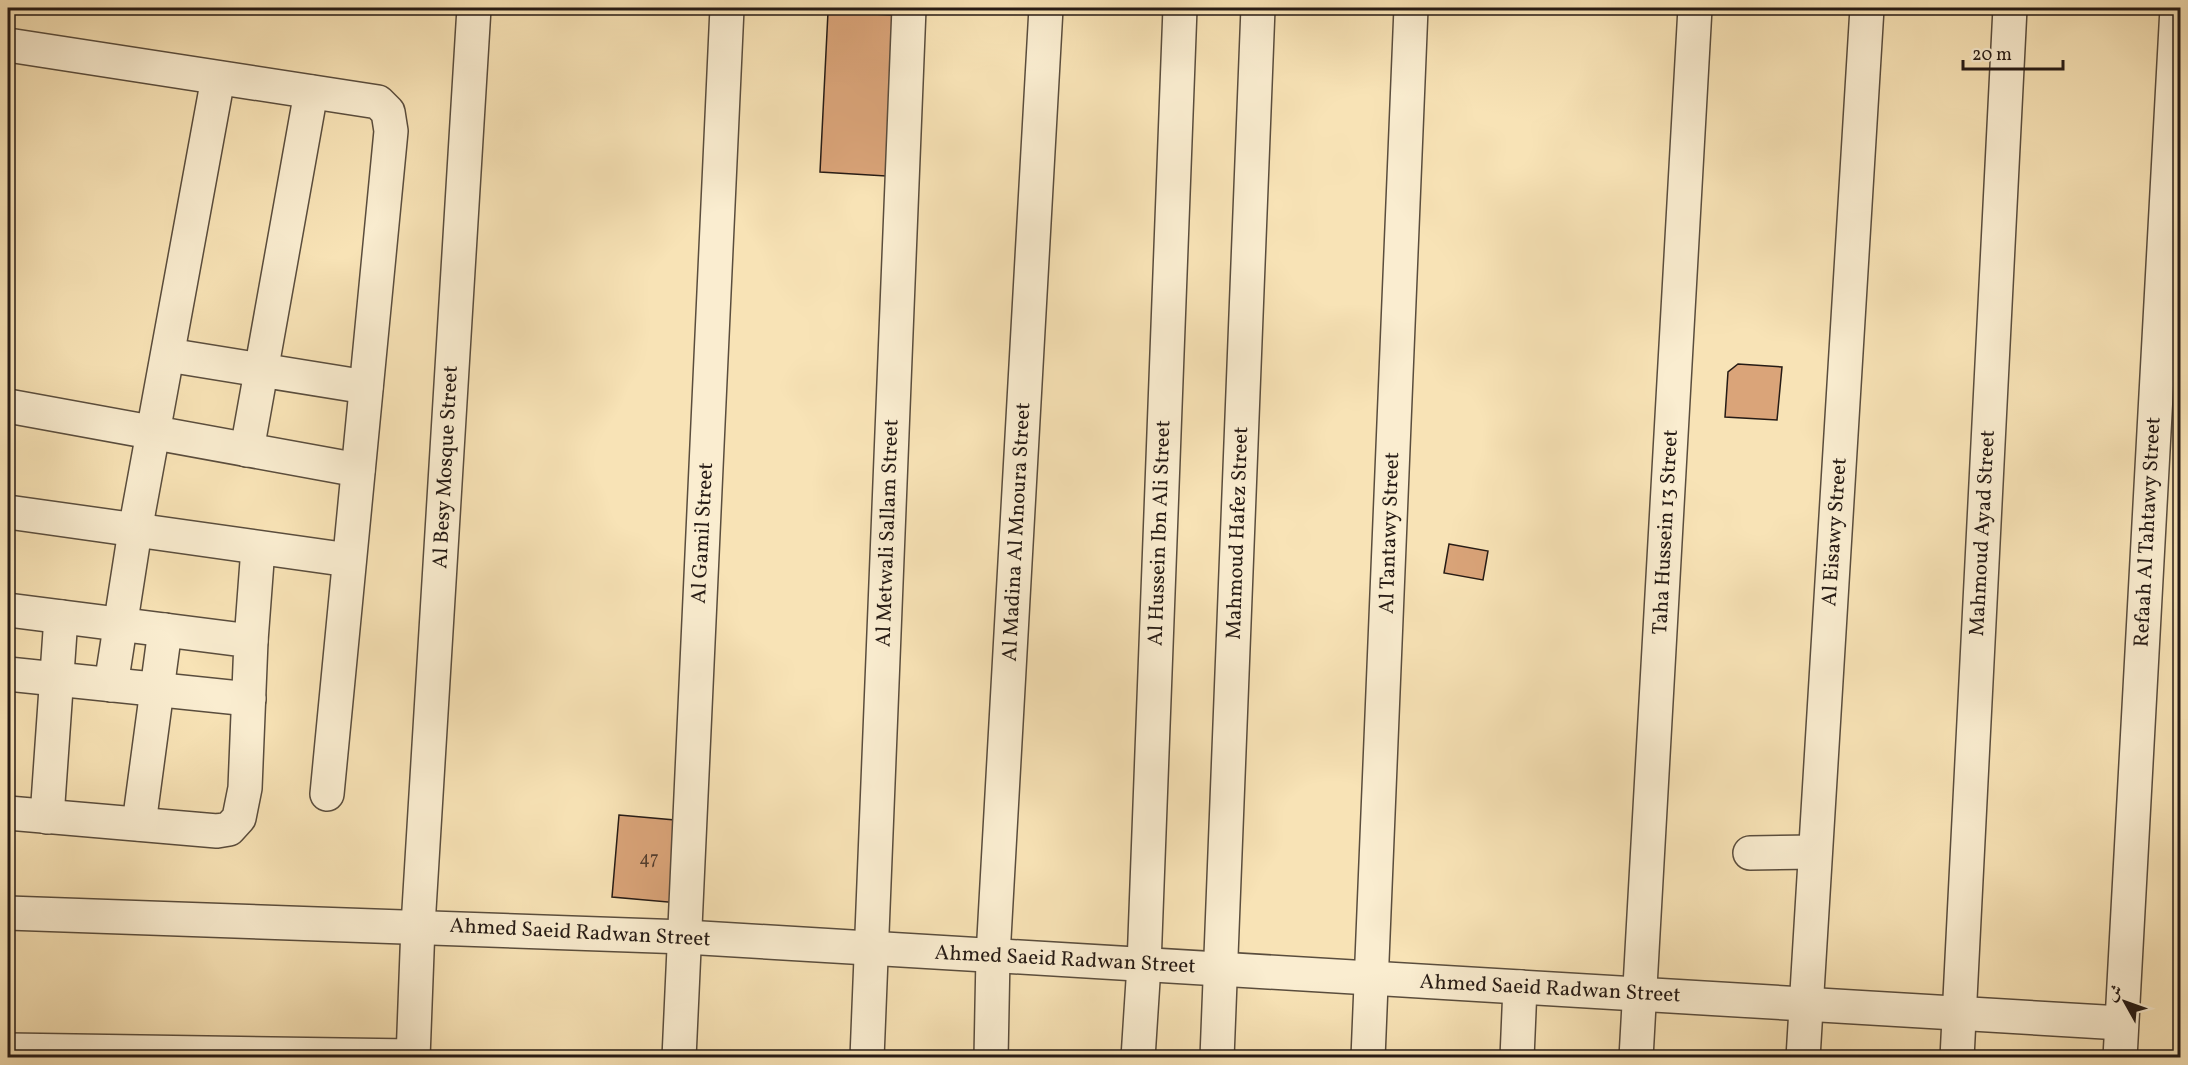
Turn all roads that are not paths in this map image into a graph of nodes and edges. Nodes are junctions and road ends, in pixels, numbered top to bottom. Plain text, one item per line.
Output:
1 (474, 8) edge
2 (727, 8) edge
3 (909, 8) edge
4 (1046, 8) edge
5 (1180, 8) edge
6 (1258, 8) edge
7 (1411, 8) edge
8 (1695, 8) edge
9 (1867, 8) edge
10 (2010, 8) edge
11 (2177, 8) edge
12 (8, 45) edge
13 (218, 78) junction
14 (311, 92) junction
15 (168, 355) junction
16 (262, 370) junction
17 (366, 387) junction
18 (8, 406) edge
19 (154, 433) junction
20 (247, 450) junction
21 (358, 470) junction
22 (8, 512) edge
23 (135, 531) junction
24 (258, 548) junction
25 (349, 560) junction
26 (8, 610) edge
27 (62, 617) junction
28 (118, 624) junction
29 (165, 630) junction
30 (251, 641) junction
31 (8, 674) edge
32 (58, 679) junction
33 (111, 685) junction
34 (157, 689) junction
35 (249, 699) junction
36 (327, 794) dead end
37 (8, 813) edge
38 (47, 817) junction
39 (139, 824) junction
40 (1815, 852) junction
41 (1750, 853) dead end
42 (8, 913) edge
43 (418, 926) junction
44 (685, 937) junction
45 (872, 948) junction
46 (993, 956) junction
47 (1144, 965) junction
48 (1221, 969) junction
49 (1371, 978) junction
50 (1520, 987) junction
51 (1640, 994) junction
52 (1806, 1004) junction
53 (1959, 1013) junction
54 (2121, 1023) junction
55 (8, 1050) edge
56 (413, 1057) edge
57 (679, 1058) edge
58 (867, 1058) edge
59 (991, 1058) edge
60 (1138, 1058) edge
61 (1217, 1058) edge
62 (1368, 1058) edge
63 (1517, 1058) edge
64 (1636, 1058) edge
65 (1803, 1058) edge
66 (1957, 1058) edge
67 (2120, 1058) edge

1 - 43 street, Al Besy Mosque Street
2 - 44 street, Al Gamil Street
3 - 45 street, Al Metwali Sallam Street
4 - 46 street, Al Madina Al Mnoura Street
5 - 47 street, Al Hussein Ibn Ali Street
6 - 48 street, Mahmoud Hafez Street
7 - 49 street, Al Tantawy Street
8 - 51 street, Taha Hussein 13 Street
9 - 40 street, Al Eisawy Street
10 - 53 street, Mahmoud Ayad Street
11 - 54 street, Refaah Al Tahtawy Street
12 - 13 street
13 - 14 street
13 - 15 street
14 - 16 street
14 - 17 street
15 - 16 street
15 - 19 street
16 - 17 street
16 - 20 street
17 - 21 street
18 - 19 street
19 - 20 street
19 - 23 street
20 - 21 street
21 - 25 street
22 - 23 street
23 - 24 street
23 - 28 street
24 - 25 street
24 - 30 street
25 - 36 street
26 - 27 street
27 - 28 street
27 - 32 street
28 - 29 street
28 - 33 street
29 - 30 street
29 - 34 street
30 - 35 street
31 - 32 street
32 - 33 street
32 - 38 street
33 - 34 street
34 - 35 street
34 - 39 street
35 - 39 street
37 - 38 street
38 - 39 street
40 - 41 street
40 - 52 street, Al Eisawy Street
42 - 43 street, Ahmed Saeid Radwan Street
43 - 44 street, Ahmed Saeid Radwan Street
43 - 56 street, Al Besy Mosque Street
44 - 45 street, Ahmed Saeid Radwan Street
44 - 57 street, Al Gamil Street
45 - 46 street, Ahmed Saeid Radwan Street
45 - 58 street, Al Metwali Sallam Street
46 - 47 street, Ahmed Saeid Radwan Street
46 - 59 street, Al Madina Al Mnoura Street
47 - 48 street, Ahmed Saeid Radwan Street
47 - 60 street, Al Hussein Ibn Ali Street
48 - 49 street, Ahmed Saeid Radwan Street
48 - 61 street, Mahmoud Hafez Street
49 - 50 street, Ahmed Saeid Radwan Street
49 - 62 street, Al Tantawy Street
50 - 51 street, Ahmed Saeid Radwan Street
50 - 63 street
51 - 52 street, Ahmed Saeid Radwan Street
51 - 64 street, Taha Hussein 13 Street
52 - 53 street, Ahmed Saeid Radwan Street
52 - 65 street, Al Eisawy Street
53 - 54 street, Ahmed Saeid Radwan Street
53 - 66 street, Mahmoud Ayad Street
54 - 67 street, Refaah Al Tahtawy Street
55 - 56 street

